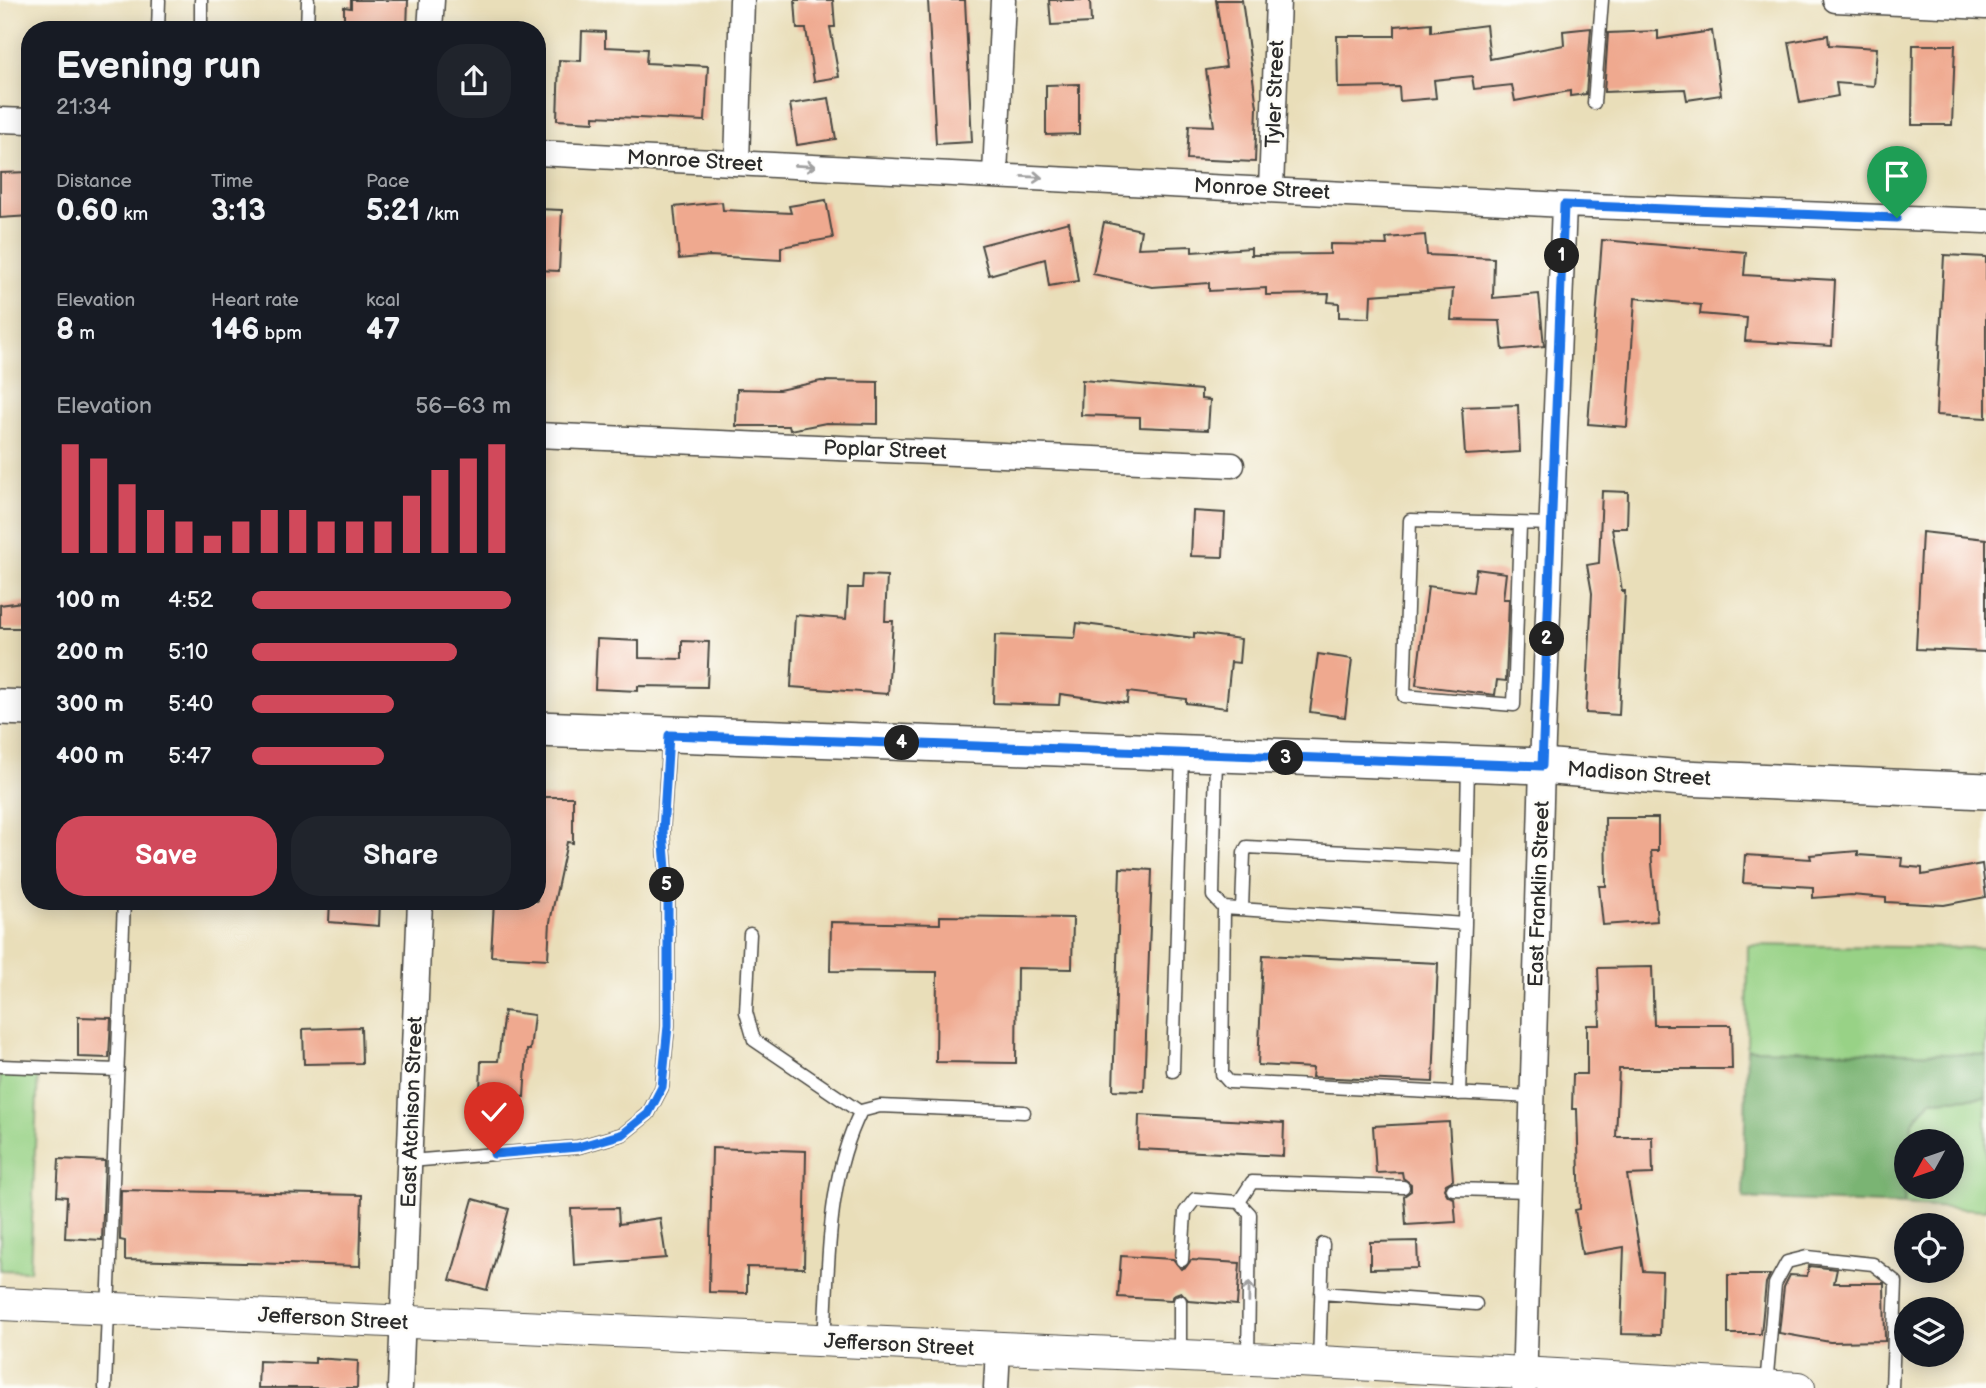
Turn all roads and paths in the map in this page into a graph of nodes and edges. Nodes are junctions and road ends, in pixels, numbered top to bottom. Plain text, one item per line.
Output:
1 (159, 0) edge
2 (201, 0) edge
3 (308, 0) edge
4 (432, 0) edge
5 (742, 0) edge
6 (1003, 0) edge
7 (1278, 0) edge
8 (1602, 0) edge
9 (1835, 0) edge
10 (1986, 7) edge
11 (158, 21) edge
12 (201, 21) edge
13 (307, 21) edge
14 (431, 21) edge
15 (1594, 103) dead end
16 (0, 120) edge
17 (21, 121) edge
18 (546, 153) edge
19 (737, 163) junction
20 (995, 175) junction
21 (1271, 189) junction
22 (1564, 205) junction
23 (1986, 221) edge
24 (546, 435) edge
25 (1232, 465) dead end
26 (1552, 524) junction
27 (1520, 525) junction
28 (0, 706) edge
29 (21, 707) edge
30 (546, 729) edge
31 (669, 735) junction
32 (1199, 754) junction
33 (1468, 765) junction
34 (1542, 766) junction
35 (1986, 791) edge
36 (1466, 858) junction
37 (1224, 908) junction
38 (1242, 909) junction
39 (124, 910) edge
40 (420, 910) edge
41 (1465, 923) junction
42 (750, 934) dead end
43 (0, 1066) edge
44 (118, 1070) junction
45 (1173, 1071) dead end
46 (1459, 1094) junction
47 (1533, 1097) junction
48 (860, 1112) junction
49 (1024, 1112) dead end
50 (410, 1161) junction
51 (1403, 1187) dead end
52 (1454, 1189) dead end
53 (1530, 1191) junction
54 (1239, 1202) junction
55 (1323, 1244) dead end
56 (1182, 1259) dead end
57 (1321, 1293) junction
58 (1180, 1301) dead end
59 (0, 1304) edge
60 (1476, 1304) dead end
61 (108, 1309) junction
62 (404, 1322) junction
63 (824, 1341) junction
64 (998, 1349) junction
65 (1180, 1357) junction
66 (1248, 1360) junction
67 (1318, 1362) junction
68 (1525, 1380) edge
69 (1707, 1385) edge
70 (1766, 1386) junction
71 (105, 1388) edge
72 (400, 1388) edge
73 (996, 1388) edge
74 (1799, 1388) edge
75 (1892, 1388) edge

1 - 11 lane
2 - 12 lane
3 - 13 lane
4 - 14 street
5 - 19 street
6 - 20 street
7 - 21 street, Tyler Street
8 - 15 lane
9 - 10 street
16 - 17 street
18 - 19 street, Monroe Street
19 -> 20 street, Monroe Street
20 -> 21 street, Monroe Street
21 - 22 street, Monroe Street
22 - 23 street, Monroe Street
22 - 26 street, East Franklin Street
24 - 25 street, Poplar Street
26 - 27 lane
26 - 34 street, East Franklin Street
27 - 27 lane
28 - 29 main road
30 - 31 main road, Madison Street
31 - 32 main road, Madison Street
31 - 50 lane
32 - 33 main road, Madison Street
32 - 37 lane
32 - 45 lane
33 - 34 main road, Madison Street
33 - 36 lane
34 - 35 main road, Madison Street
34 - 47 street, East Franklin Street
36 - 38 lane
36 - 41 lane
37 - 38 lane
37 - 46 lane
38 - 41 lane
39 - 44 lane
40 - 50 street, East Atchison Street
41 - 46 lane
42 - 48 lane
43 - 44 lane
44 - 61 lane
46 - 47 lane
47 - 53 street, East Franklin Street
48 - 49 lane
48 - 63 lane
50 - 62 street, East Atchison Street
51 - 54 lane
52 - 53 lane
53 - 68 street, East Franklin Street
54 - 56 lane
66 -> 54 lane
55 - 57 lane
57 - 60 lane
57 - 67 lane
58 - 65 lane
59 - 61 street, Jefferson Street
61 - 62 street, Jefferson Street
61 - 71 lane
62 - 63 street, Jefferson Street
62 - 72 street, East Atchison Street
63 - 64 street, Jefferson Street
64 - 65 street, Jefferson Street
64 - 73 street
65 - 66 street, Jefferson Street
66 - 67 street, Jefferson Street
67 - 68 street, Jefferson Street
68 - 69 street, Jefferson Street
69 - 70 street, Jefferson Street
70 - 74 street, Jefferson Street
70 - 75 lane

